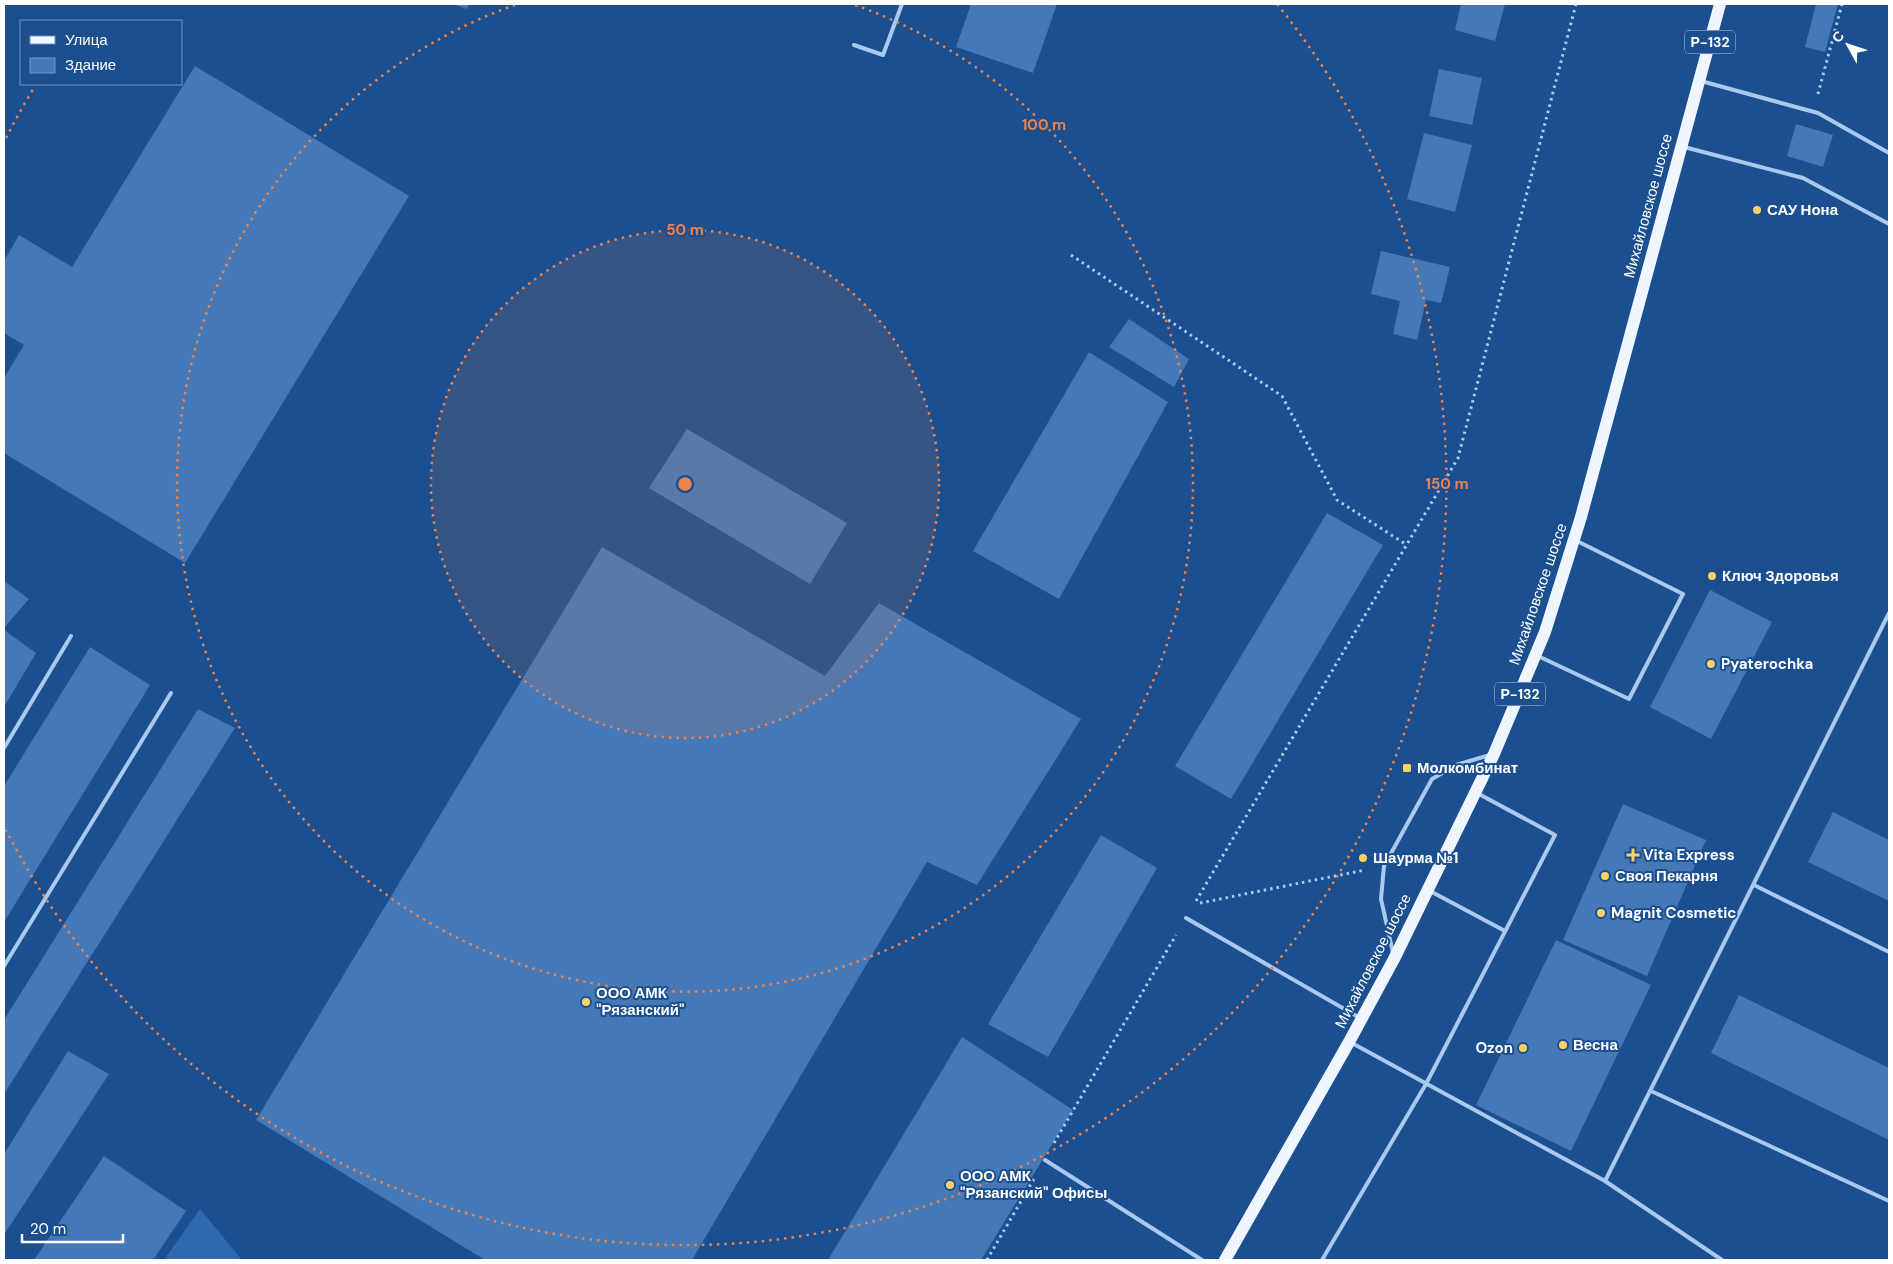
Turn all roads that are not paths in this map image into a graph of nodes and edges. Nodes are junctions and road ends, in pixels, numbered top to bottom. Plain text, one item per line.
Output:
1 (902, 4) edge
2 (1720, 4) edge
3 (854, 45) dead end
4 (1700, 81) junction
5 (1680, 146) junction
6 (1889, 153) edge
7 (1889, 224) edge
8 (1574, 539) junction
9 (1889, 613) edge
10 (71, 636) dead end
11 (1536, 655) junction
12 (171, 693) dead end
13 (4, 748) edge
14 (1494, 754) junction
15 (1476, 792) junction
16 (1754, 885) junction
17 (1428, 890) junction
18 (1186, 918) road end
19 (1505, 931) junction
20 (1889, 952) edge
21 (1394, 959) junction
22 (4, 966) edge
23 (1362, 1019) junction
24 (1349, 1042) junction
25 (1426, 1084) junction
26 (1651, 1091) junction
27 (1045, 1160) road end
28 (1605, 1181) junction
29 (1889, 1201) edge
30 (1202, 1260) edge
31 (1225, 1260) edge
32 (1322, 1260) edge
33 (1722, 1260) edge

1 - 3 lane
2 - 4 main road, Михайловское шоссе / Р-132
4 - 5 main road, Михайловское шоссе / Р-132
4 - 6 lane
5 - 7 lane
5 - 8 main road, Михайловское шоссе / Р-132
8 - 11 main road, Михайловское шоссе / Р-132
8 - 11 lane
9 - 16 lane
10 - 13 lane
11 - 14 main road, Михайловское шоссе / Р-132
12 - 22 lane
14 - 15 main road, Михайловское шоссе / Р-132
14 - 21 lane
15 - 17 main road, Михайловское шоссе / Р-132
15 - 19 lane
16 - 20 lane
16 - 26 lane
17 - 19 lane
17 - 21 main road, Михайловское шоссе / Р-132
18 - 23 lane
19 - 25 lane
21 - 23 main road, Михайловское шоссе / Р-132
23 - 24 main road, Михайловское шоссе / Р-132
24 - 25 lane
24 - 31 main road, Михайловское шоссе / Р-132
25 - 28 lane
25 - 32 lane
26 - 28 lane
26 - 29 lane
27 - 30 lane
28 - 33 lane

